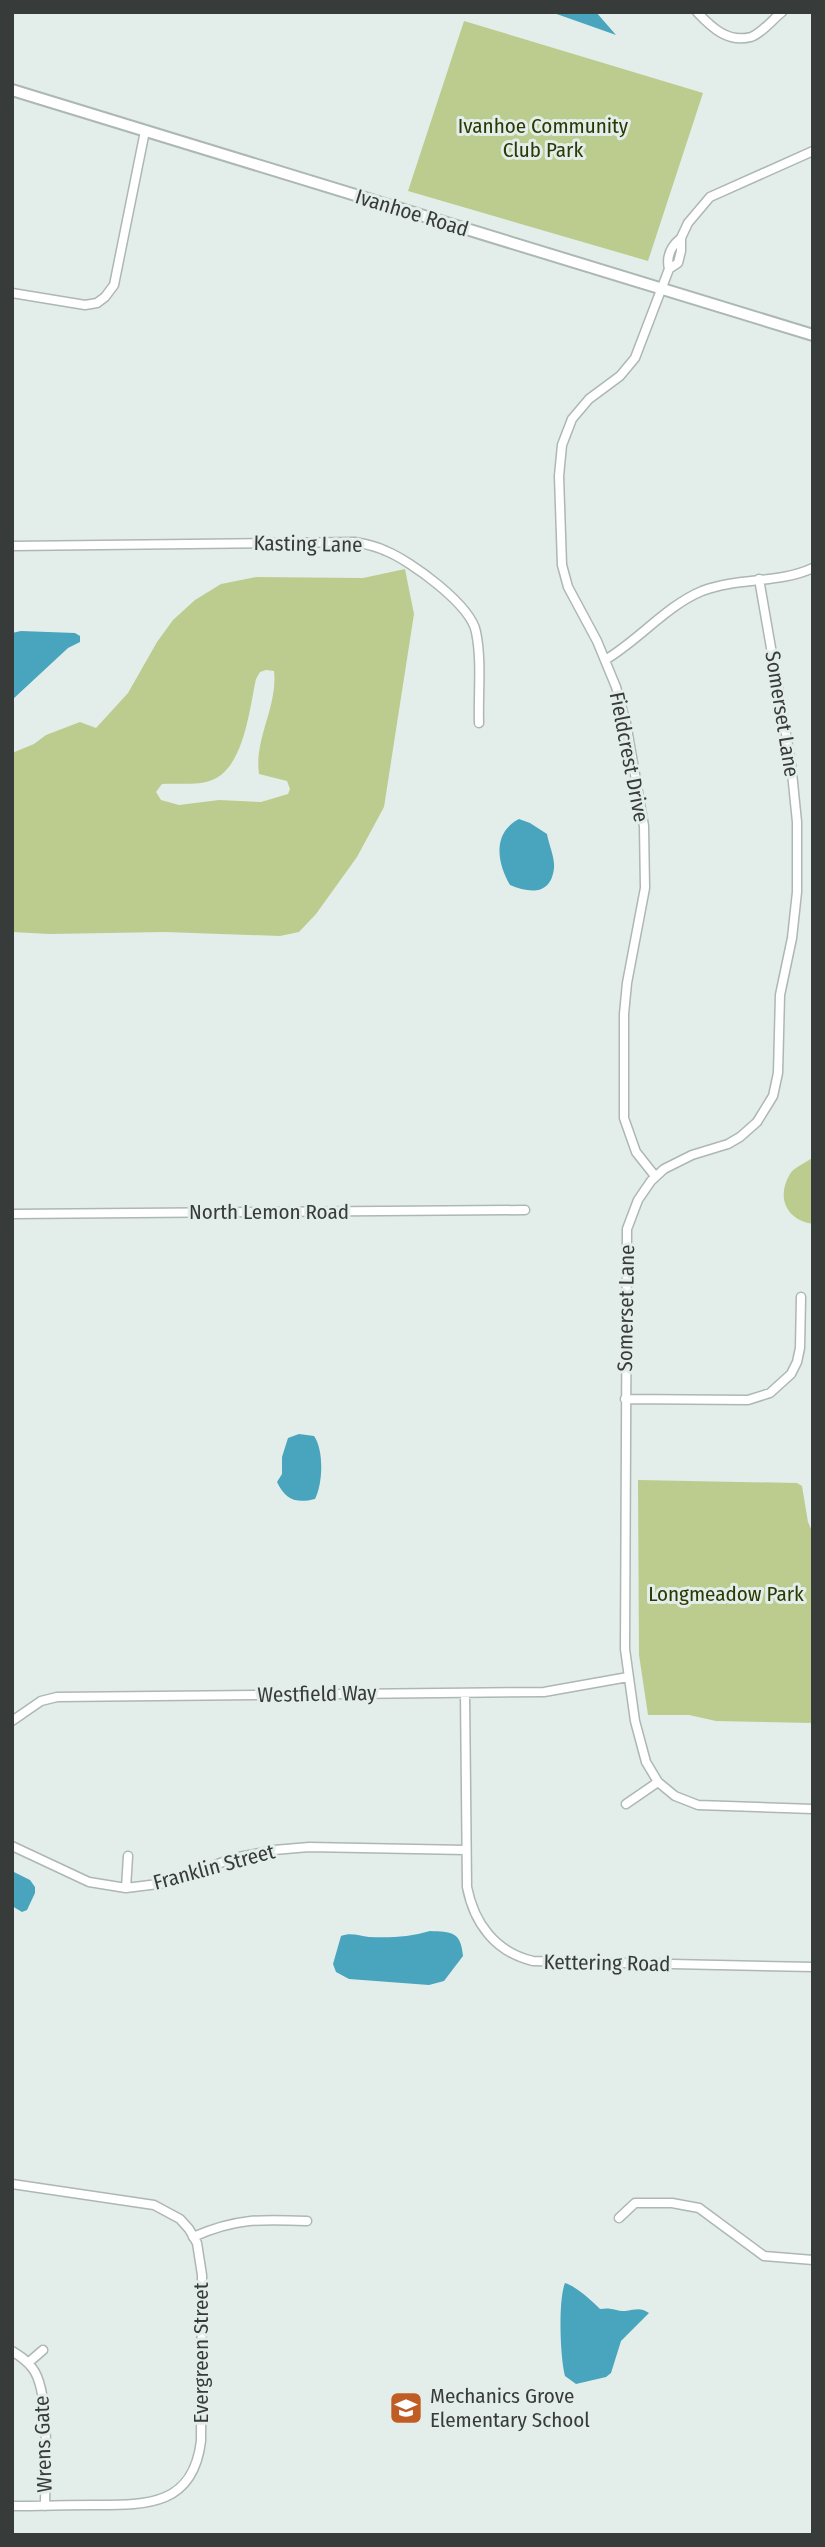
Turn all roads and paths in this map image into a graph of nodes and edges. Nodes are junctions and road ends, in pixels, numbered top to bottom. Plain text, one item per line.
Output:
1 (697, 12) edge
2 (782, 12) edge
3 (12, 90) edge
4 (145, 131) junction
5 (813, 151) edge
6 (662, 290) junction
7 (12, 293) edge
8 (813, 335) edge
9 (12, 546) edge
10 (813, 568) edge
11 (759, 579) junction
12 (605, 660) junction
13 (479, 723) dead end
14 (655, 1176) junction
15 (525, 1210) dead end
16 (12, 1214) edge
17 (802, 1297) dead end
18 (625, 1399) junction
19 (628, 1677) junction
20 (465, 1692) junction
21 (12, 1721) edge
22 (658, 1782) junction
23 (626, 1804) dead end
24 (813, 1809) edge
25 (12, 1846) edge
26 (466, 1850) junction
27 (128, 1856) dead end
28 (126, 1888) junction
29 (813, 1968) edge
30 (12, 2185) edge
31 (619, 2218) dead end
32 (307, 2221) dead end
33 (194, 2237) junction
34 (813, 2260) edge
35 (43, 2350) dead end
36 (12, 2351) edge
37 (28, 2363) junction
38 (12, 2506) edge
39 (45, 2506) junction

1 - 2 street
3 - 4 main road, Ivanhoe Road
4 - 6 main road, Ivanhoe Road
4 - 7 street
5 - 6 street, Fieldcrest Drive
6 - 8 main road, Ivanhoe Road
6 - 12 street, Fieldcrest Drive
9 - 13 street, Kasting Lane
10 - 11 street
11 - 12 street
11 - 14 street, Somerset Lane
12 - 14 street, Fieldcrest Drive
14 - 18 street, Somerset Lane
15 - 16 street, North Lemon Road
17 - 18 street
18 - 19 street, Somerset Lane
19 - 20 street, Westfield Way
19 - 22 street, Somerset Lane
20 - 21 street, Westfield Way
20 - 26 street, Kettering Road
22 - 23 street
22 - 24 street
25 - 28 street, Franklin Street
26 - 28 street, Franklin Street
26 - 29 street, Kettering Road
27 - 28 street
30 - 33 street
31 - 34 street
32 - 33 street
33 - 39 street, Evergreen Street
35 - 37 street
36 - 37 street, Wrens Gate
37 - 39 street, Wrens Gate
38 - 39 street, Evergreen Street

